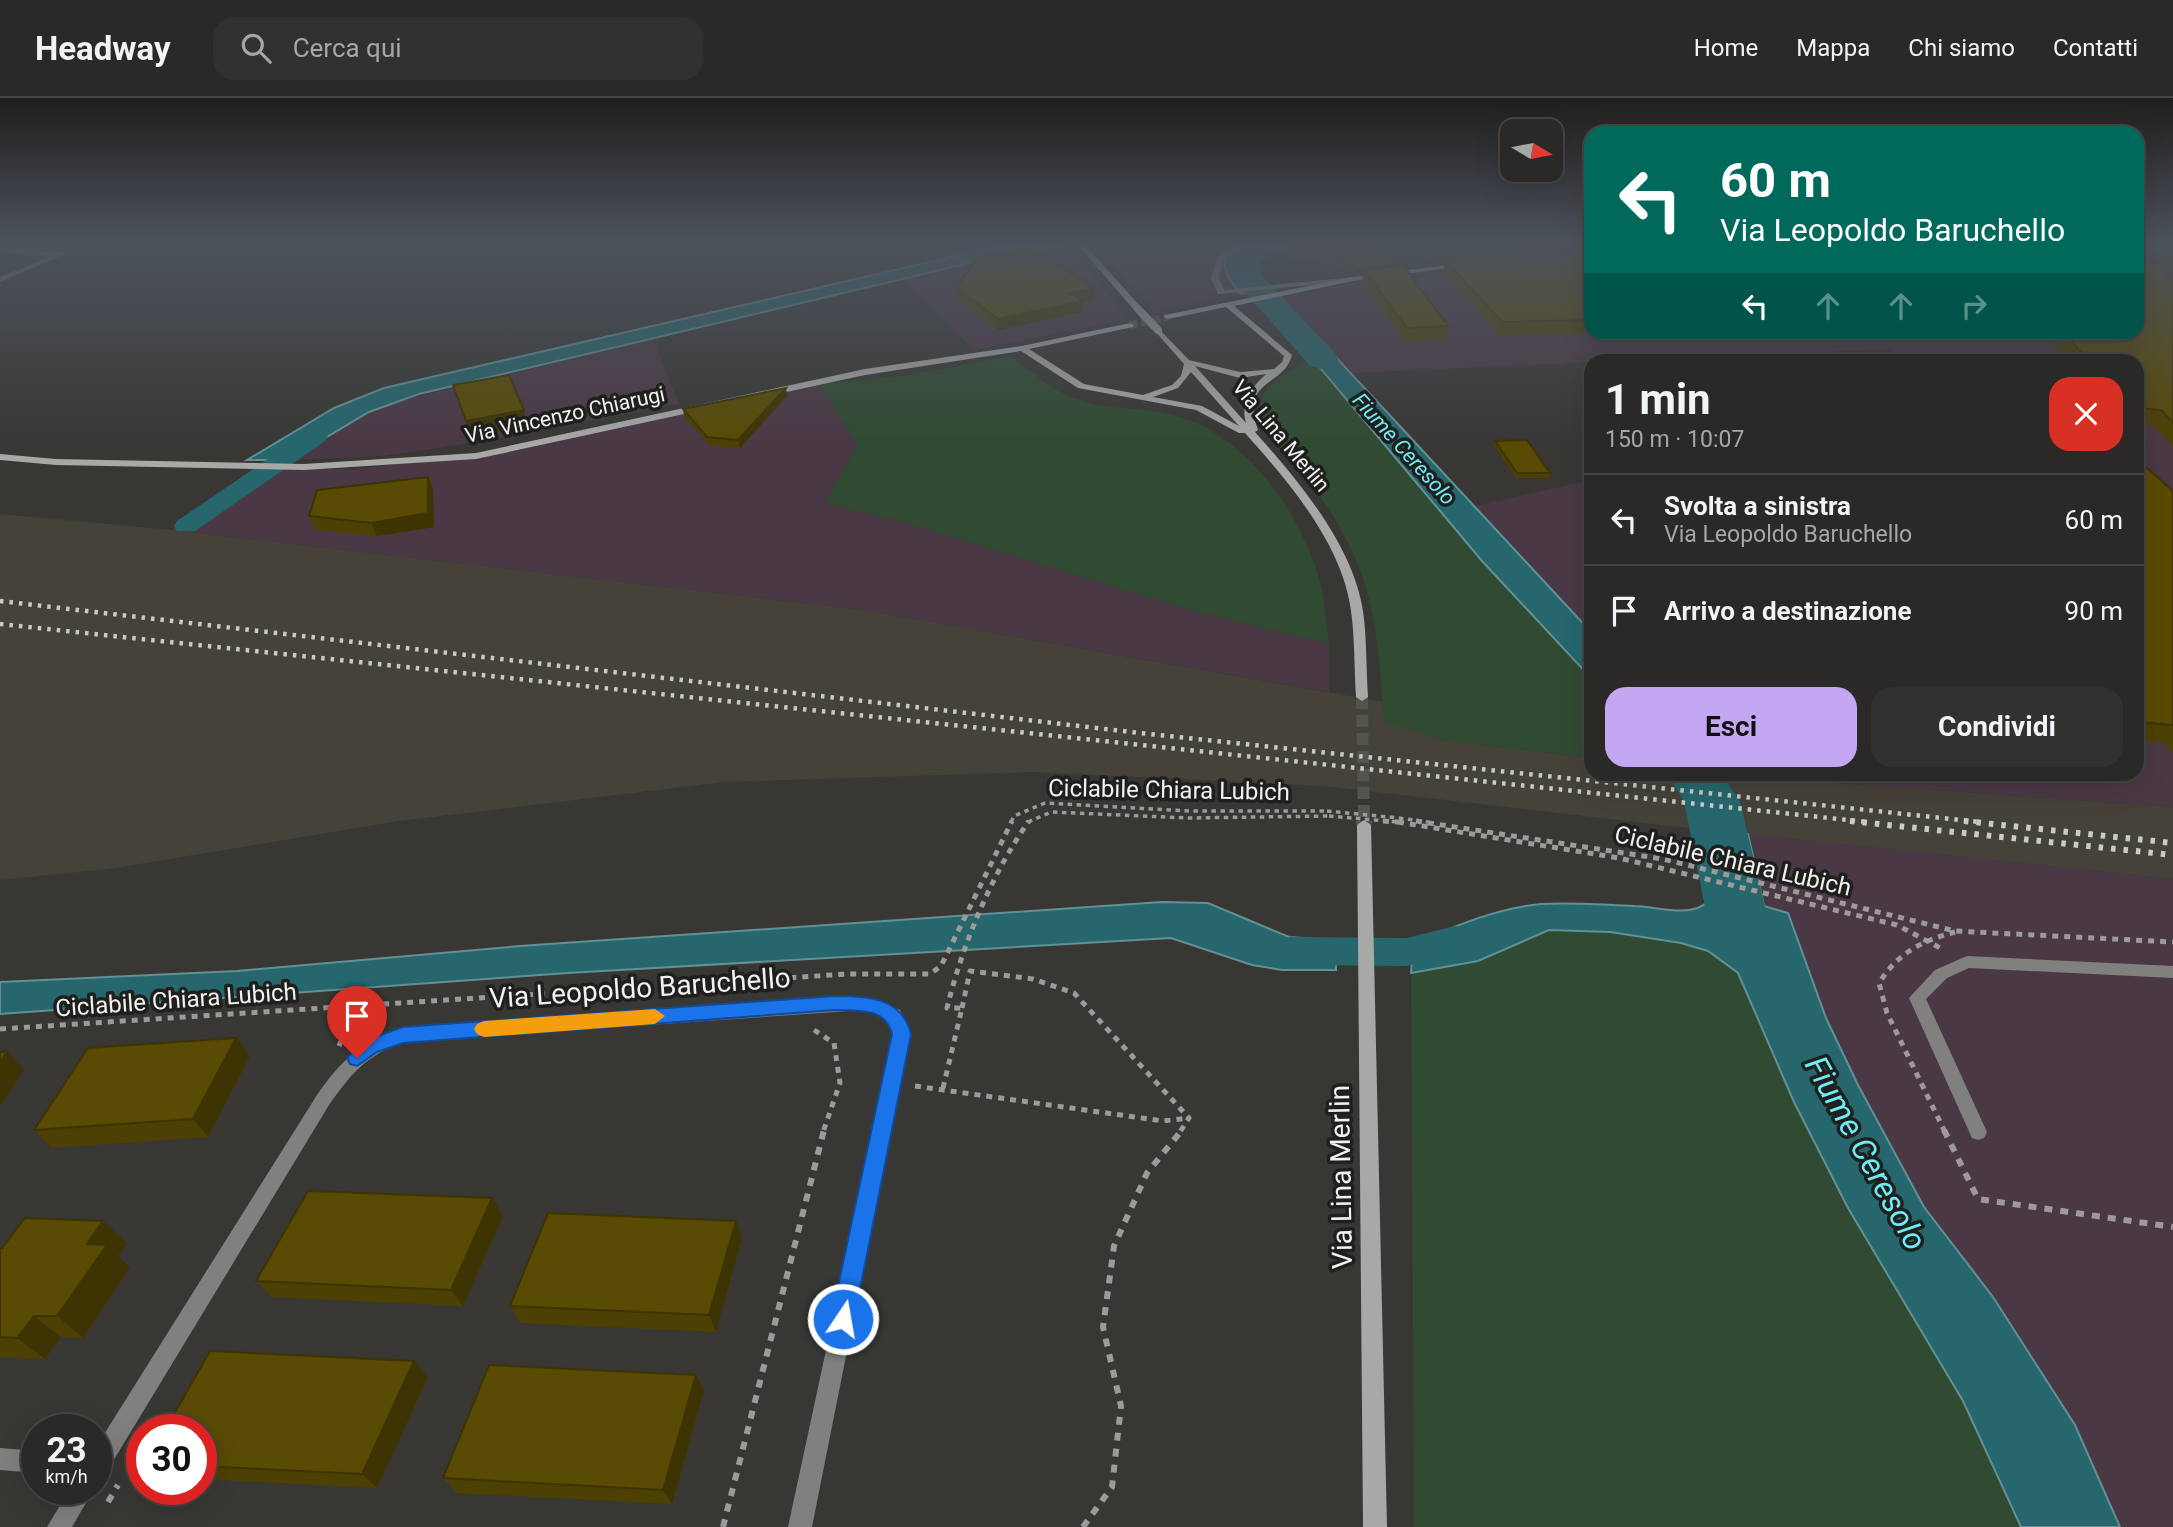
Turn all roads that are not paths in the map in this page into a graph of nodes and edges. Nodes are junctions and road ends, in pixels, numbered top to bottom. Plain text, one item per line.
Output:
1 (1141, 312) edge
2 (1192, 312) edge
3 (1236, 312) edge
4 (1168, 317) tunnel mouth
5 (1130, 325) tunnel mouth
6 (1022, 348) junction
7 (1189, 362) junction
8 (1278, 370) junction
9 (1131, 396) junction
10 (1260, 443) junction
11 (0, 457) edge
12 (1362, 697) tunnel mouth
13 (1364, 825) tunnel mouth
14 (2173, 972) edge
15 (1978, 1132) dead end
16 (112, 1442) edge
17 (0, 1459) edge
18 (21, 1461) edge
19 (73, 1505) edge
20 (59, 1527) edge
21 (800, 1527) edge
22 (1375, 1527) edge

1 - 7 main road, Via Lina Merlin, bridge
2 - 4 main road
3 - 8 main road
5 - 6 main road, Via Vincenzo Chiarugi
6 - 9 main road
6 - 11 main road, Via Vincenzo Chiarugi
7 - 8 main road
7 - 9 main road
7 - 10 main road, Via Lina Merlin
8 - 10 main road
9 - 10 main road
10 - 12 main road, Via Lina Merlin
13 - 22 main road, Via Lina Merlin
14 - 15 street
16 - 21 street, Via Leopoldo Baruchello
17 - 18 street
19 - 20 street

